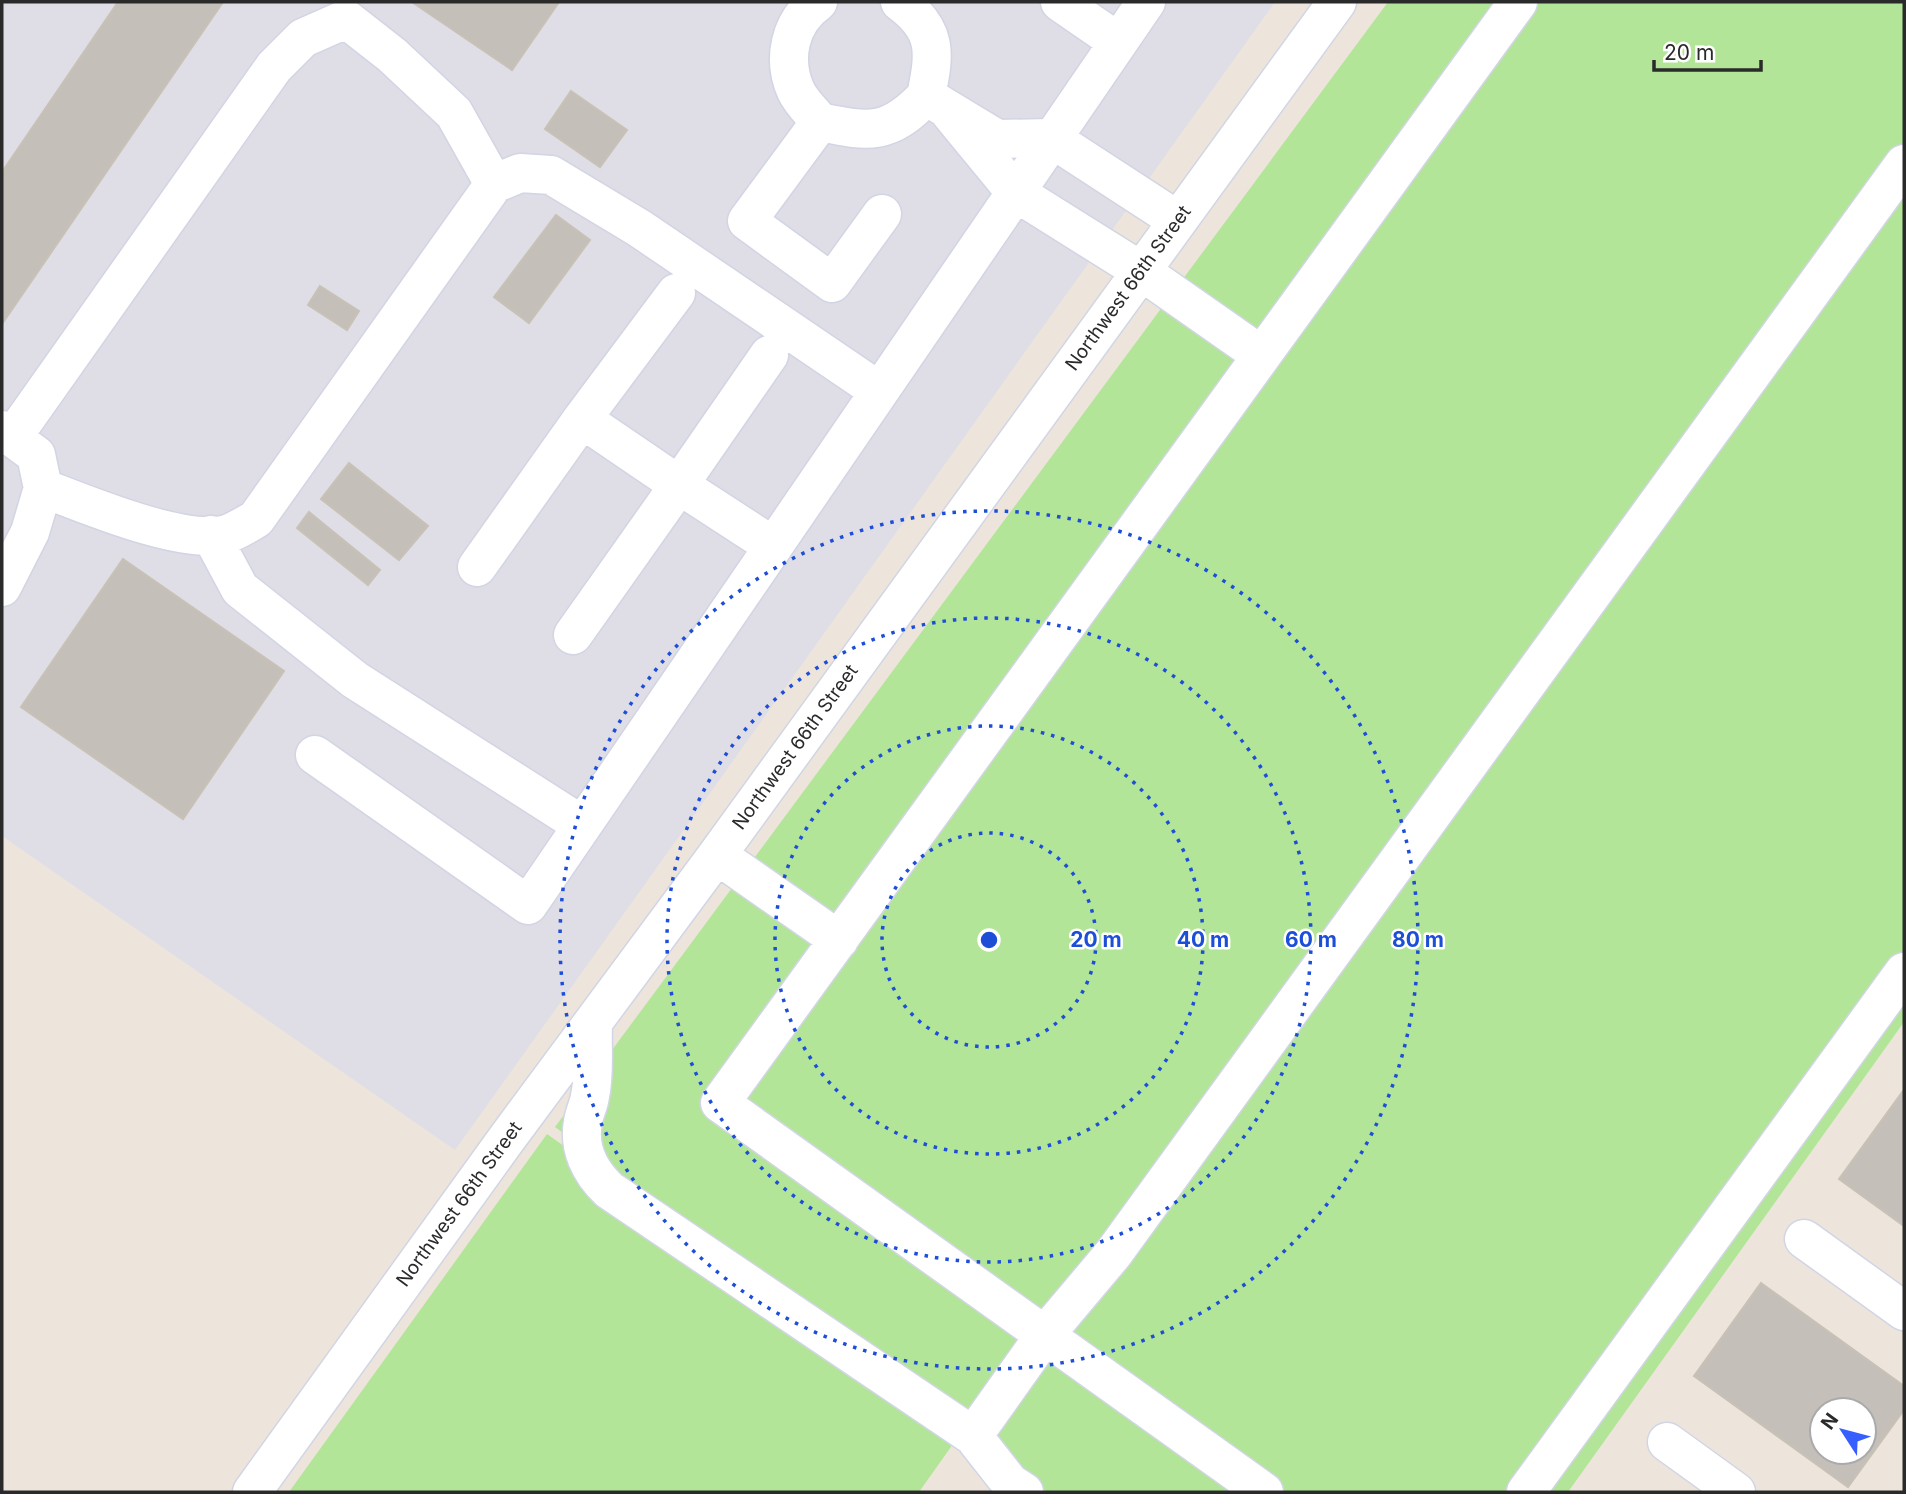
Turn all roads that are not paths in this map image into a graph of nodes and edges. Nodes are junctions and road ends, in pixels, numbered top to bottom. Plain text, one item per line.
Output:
1 (818, 2) edge
2 (900, 2) edge
3 (1060, 2) edge
4 (1146, 2) edge
5 (1337, 2) edge
6 (1518, 2) edge
7 (1118, 42) junction
8 (938, 104) junction
9 (820, 122) junction
10 (1051, 138) junction
11 (1904, 164) edge
12 (494, 184) junction
13 (1015, 191) junction
14 (882, 214) dead end
15 (1177, 220) junction
16 (1141, 271) junction
17 (676, 293) dead end
18 (769, 355) dead end
19 (1261, 355) junction
20 (879, 391) junction
21 (582, 419) junction
22 (7, 434) edge
23 (679, 485) junction
24 (43, 488) junction
25 (211, 535) junction
26 (773, 546) junction
27 (477, 567) dead end
28 (2, 587) edge
29 (573, 635) dead end
30 (315, 755) dead end
31 (582, 825) junction
32 (717, 855) junction
33 (839, 940) junction
34 (1904, 972) edge
35 (593, 1026) junction
36 (1804, 1239) dead end
37 (1904, 1311) edge
38 (1044, 1336) junction
39 (972, 1436) junction
40 (1667, 1442) dead end
41 (1013, 1489) edge
42 (252, 1492) edge
43 (1264, 1492) edge
44 (1526, 1492) edge
45 (1736, 1492) edge

1 - 9 street
2 - 8 street
3 - 7 street
4 - 7 street
5 - 15 street, Northwest 66th Street
6 - 19 street
7 - 10 street
8 - 9 street
8 - 10 street
8 - 13 street
9 - 14 street
10 - 13 street
10 - 15 street
11 - 38 street
12 - 20 street
12 - 22 street
12 - 25 street
13 - 16 street
13 - 20 street
15 - 16 street, Northwest 66th Street
16 - 19 street
16 - 32 street, Northwest 66th Street
17 - 21 street
18 - 23 street
19 - 33 street
20 - 26 street
21 - 23 street
21 - 27 street
22 - 24 street
23 - 26 street
23 - 29 street
24 - 25 street
24 - 28 street
25 - 31 street
26 - 31 street
30 - 31 street
32 - 33 street
32 - 35 street, Northwest 66th Street
33 - 38 street
34 - 44 street
35 - 39 street
35 - 42 street, Northwest 66th Street
36 - 37 street
38 - 39 street
38 - 43 street
39 - 41 street
40 - 45 street

